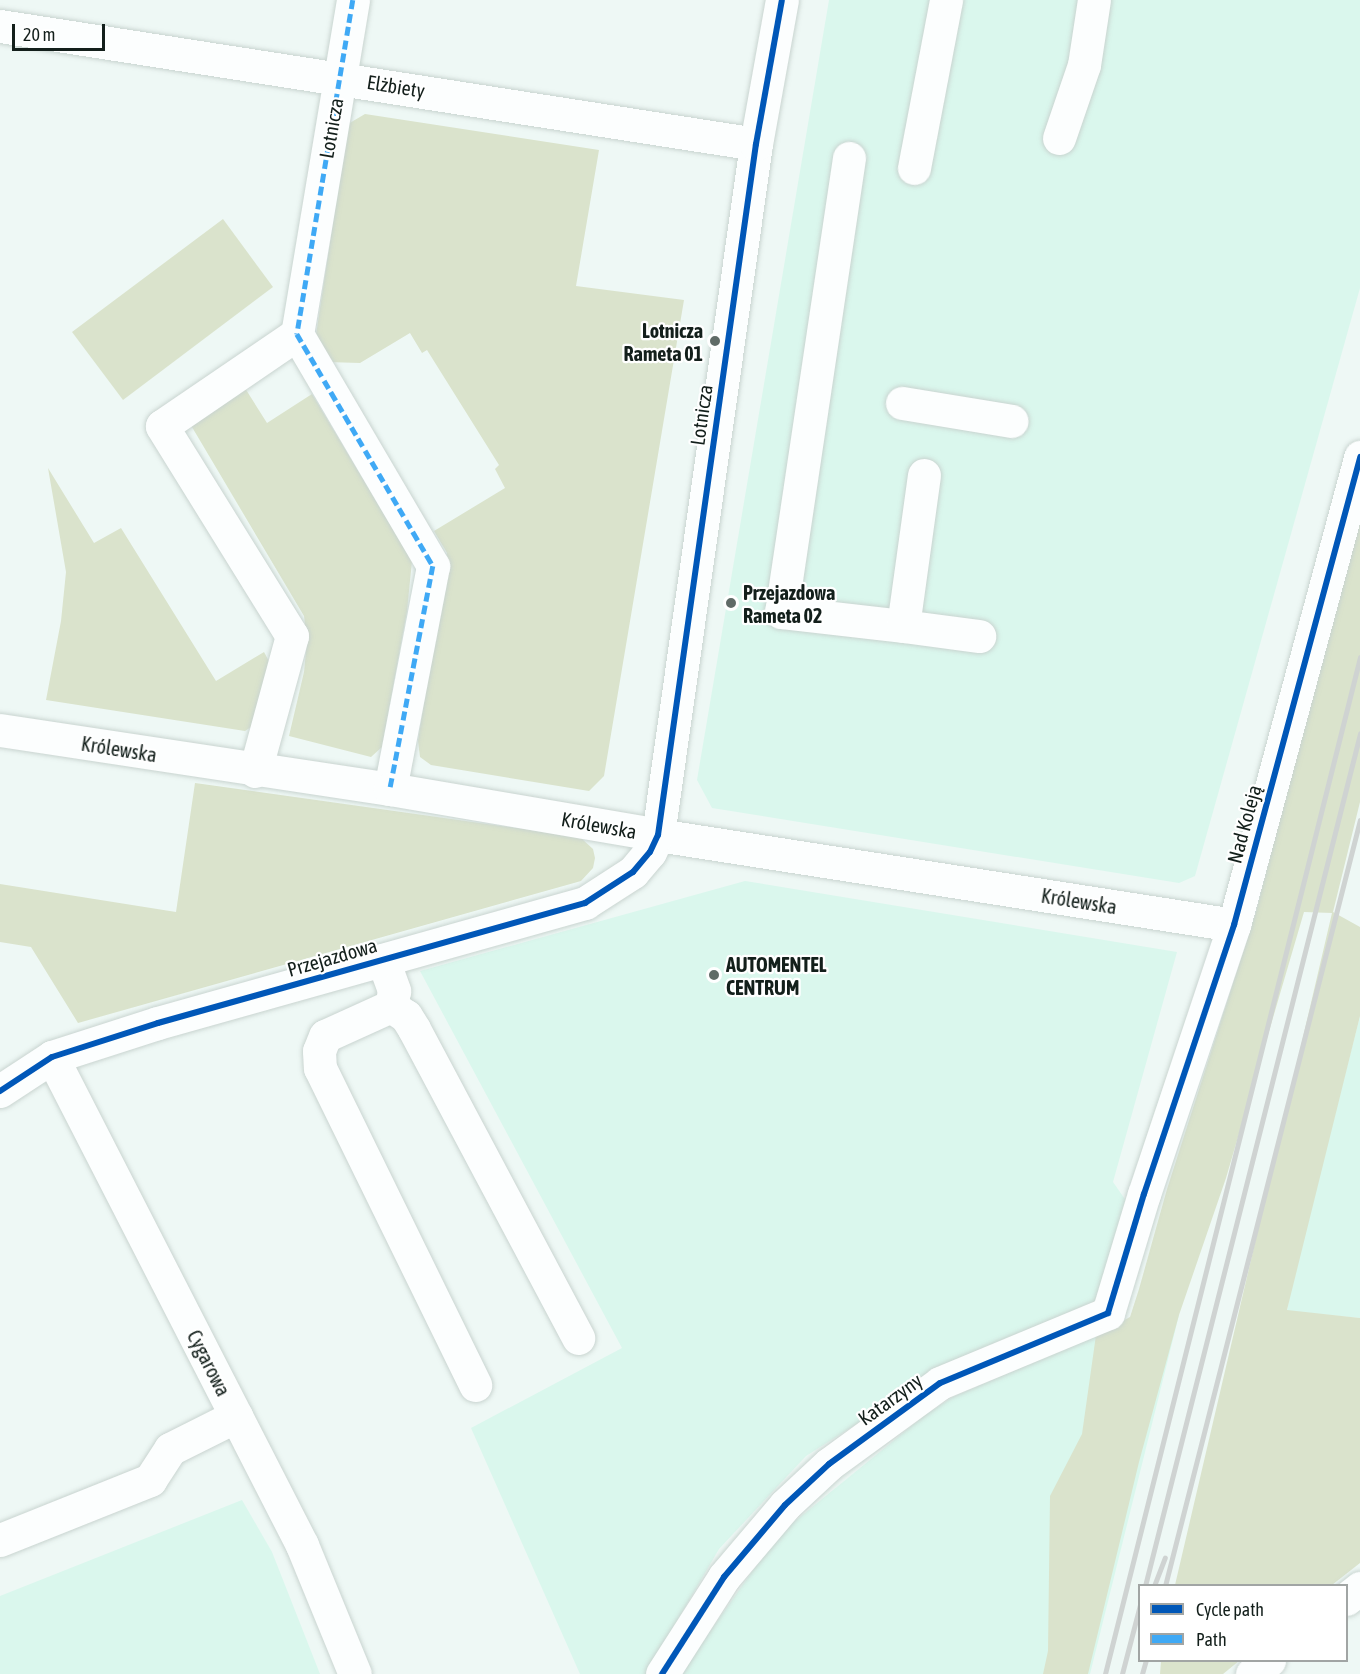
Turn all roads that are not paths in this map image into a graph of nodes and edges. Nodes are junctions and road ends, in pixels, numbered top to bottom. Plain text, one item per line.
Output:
1 (352, 0) edge
2 (782, 0) edge
3 (946, 0) edge
4 (1094, 0) edge
5 (0, 26) edge
6 (340, 77) junction
7 (1059, 138) dead end
8 (756, 144) junction
9 (849, 158) dead end
10 (914, 168) dead end
11 (297, 334) junction
12 (902, 403) dead end
13 (1012, 421) dead end
14 (1360, 457) edge
15 (924, 475) dead end
16 (903, 627) junction
17 (979, 636) dead end
18 (0, 730) edge
19 (255, 771) junction
20 (390, 789) junction
21 (658, 835) junction
22 (1234, 925) junction
23 (383, 960) junction
24 (391, 1006) junction
25 (52, 1057) junction
26 (0, 1091) edge
27 (1144, 1194) joint
28 (578, 1338) dead end
29 (475, 1385) dead end
30 (236, 1416) junction
31 (0, 1540) edge
32 (1360, 1588) edge
33 (1348, 1598) edge
34 (1267, 1662) edge
35 (355, 1674) edge
36 (662, 1674) edge
37 (1252, 1674) edge

1 - 6 street, Lotnicza
2 - 8 street, Lotnicza
3 - 10 street
4 - 7 street
5 - 6 street, Elżbiety
6 - 8 street, Elżbiety
6 - 11 street, Lotnicza
8 - 21 street, Lotnicza
9 - 16 street
11 - 19 street
11 - 20 street
12 - 13 street
14 - 22 street, Nad Koleją
15 - 16 street
16 - 17 street
18 - 19 street, Królewska
19 - 20 street, Królewska
20 - 21 street, Królewska
21 - 22 street, Królewska
21 - 23 street, Przejazdowa
22 - 27 street, Nad Koleją
23 - 24 street
23 - 25 street, Przejazdowa
24 - 28 street
24 - 29 street
25 - 26 street, Przejazdowa
25 - 30 street, Cygarowa
27 - 36 street, Katarzyny
30 - 31 street
30 - 35 street, Cygarowa
32 - 33 street
34 - 37 street

